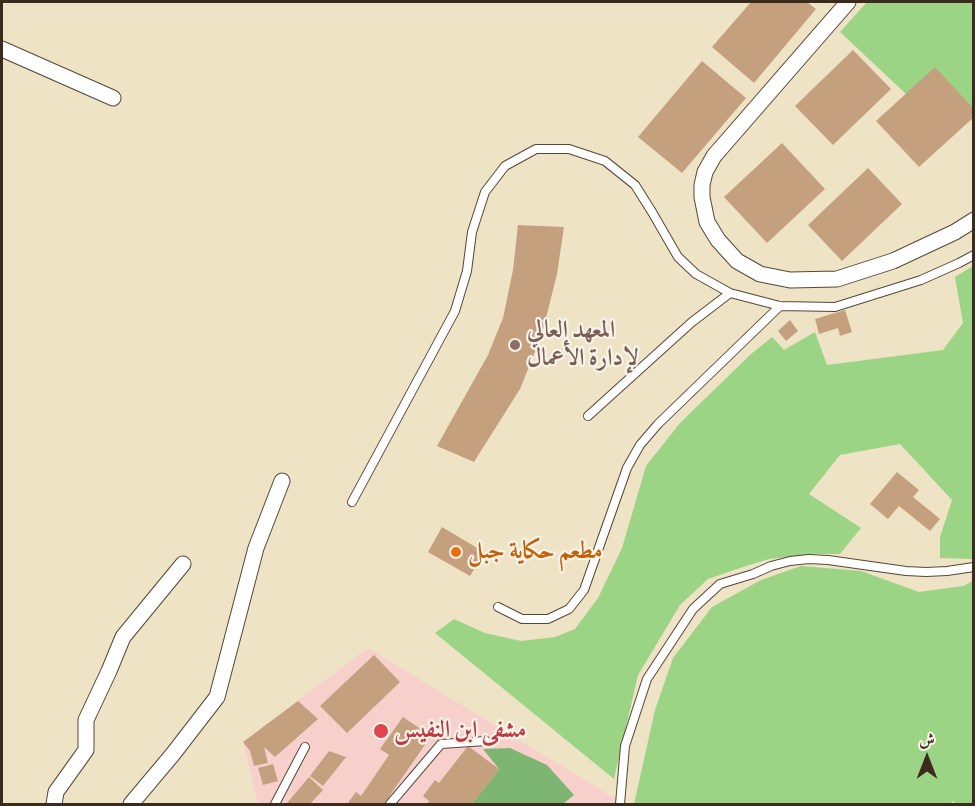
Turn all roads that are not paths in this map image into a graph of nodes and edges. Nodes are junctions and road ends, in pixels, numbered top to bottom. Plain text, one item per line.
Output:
1 (848, 2) edge
2 (2, 49) edge
3 (113, 98) dead end
4 (974, 220) edge
5 (974, 255) edge
6 (730, 293) junction
7 (780, 306) junction
8 (588, 416) dead end
9 (282, 481) dead end
10 (352, 502) dead end
11 (183, 564) dead end
12 (974, 567) edge
13 (498, 607) dead end
14 (486, 741) dead end
15 (305, 747) dead end
16 (54, 804) edge
17 (131, 804) edge
18 (275, 804) edge
19 (390, 804) edge
20 (621, 804) edge

1 - 4 street
2 - 3 street
5 - 7 lane
6 - 7 lane
6 - 8 lane
6 - 10 lane
7 - 13 lane
9 - 17 street
11 - 16 street
12 - 20 lane
14 - 19 lane
15 - 18 lane

